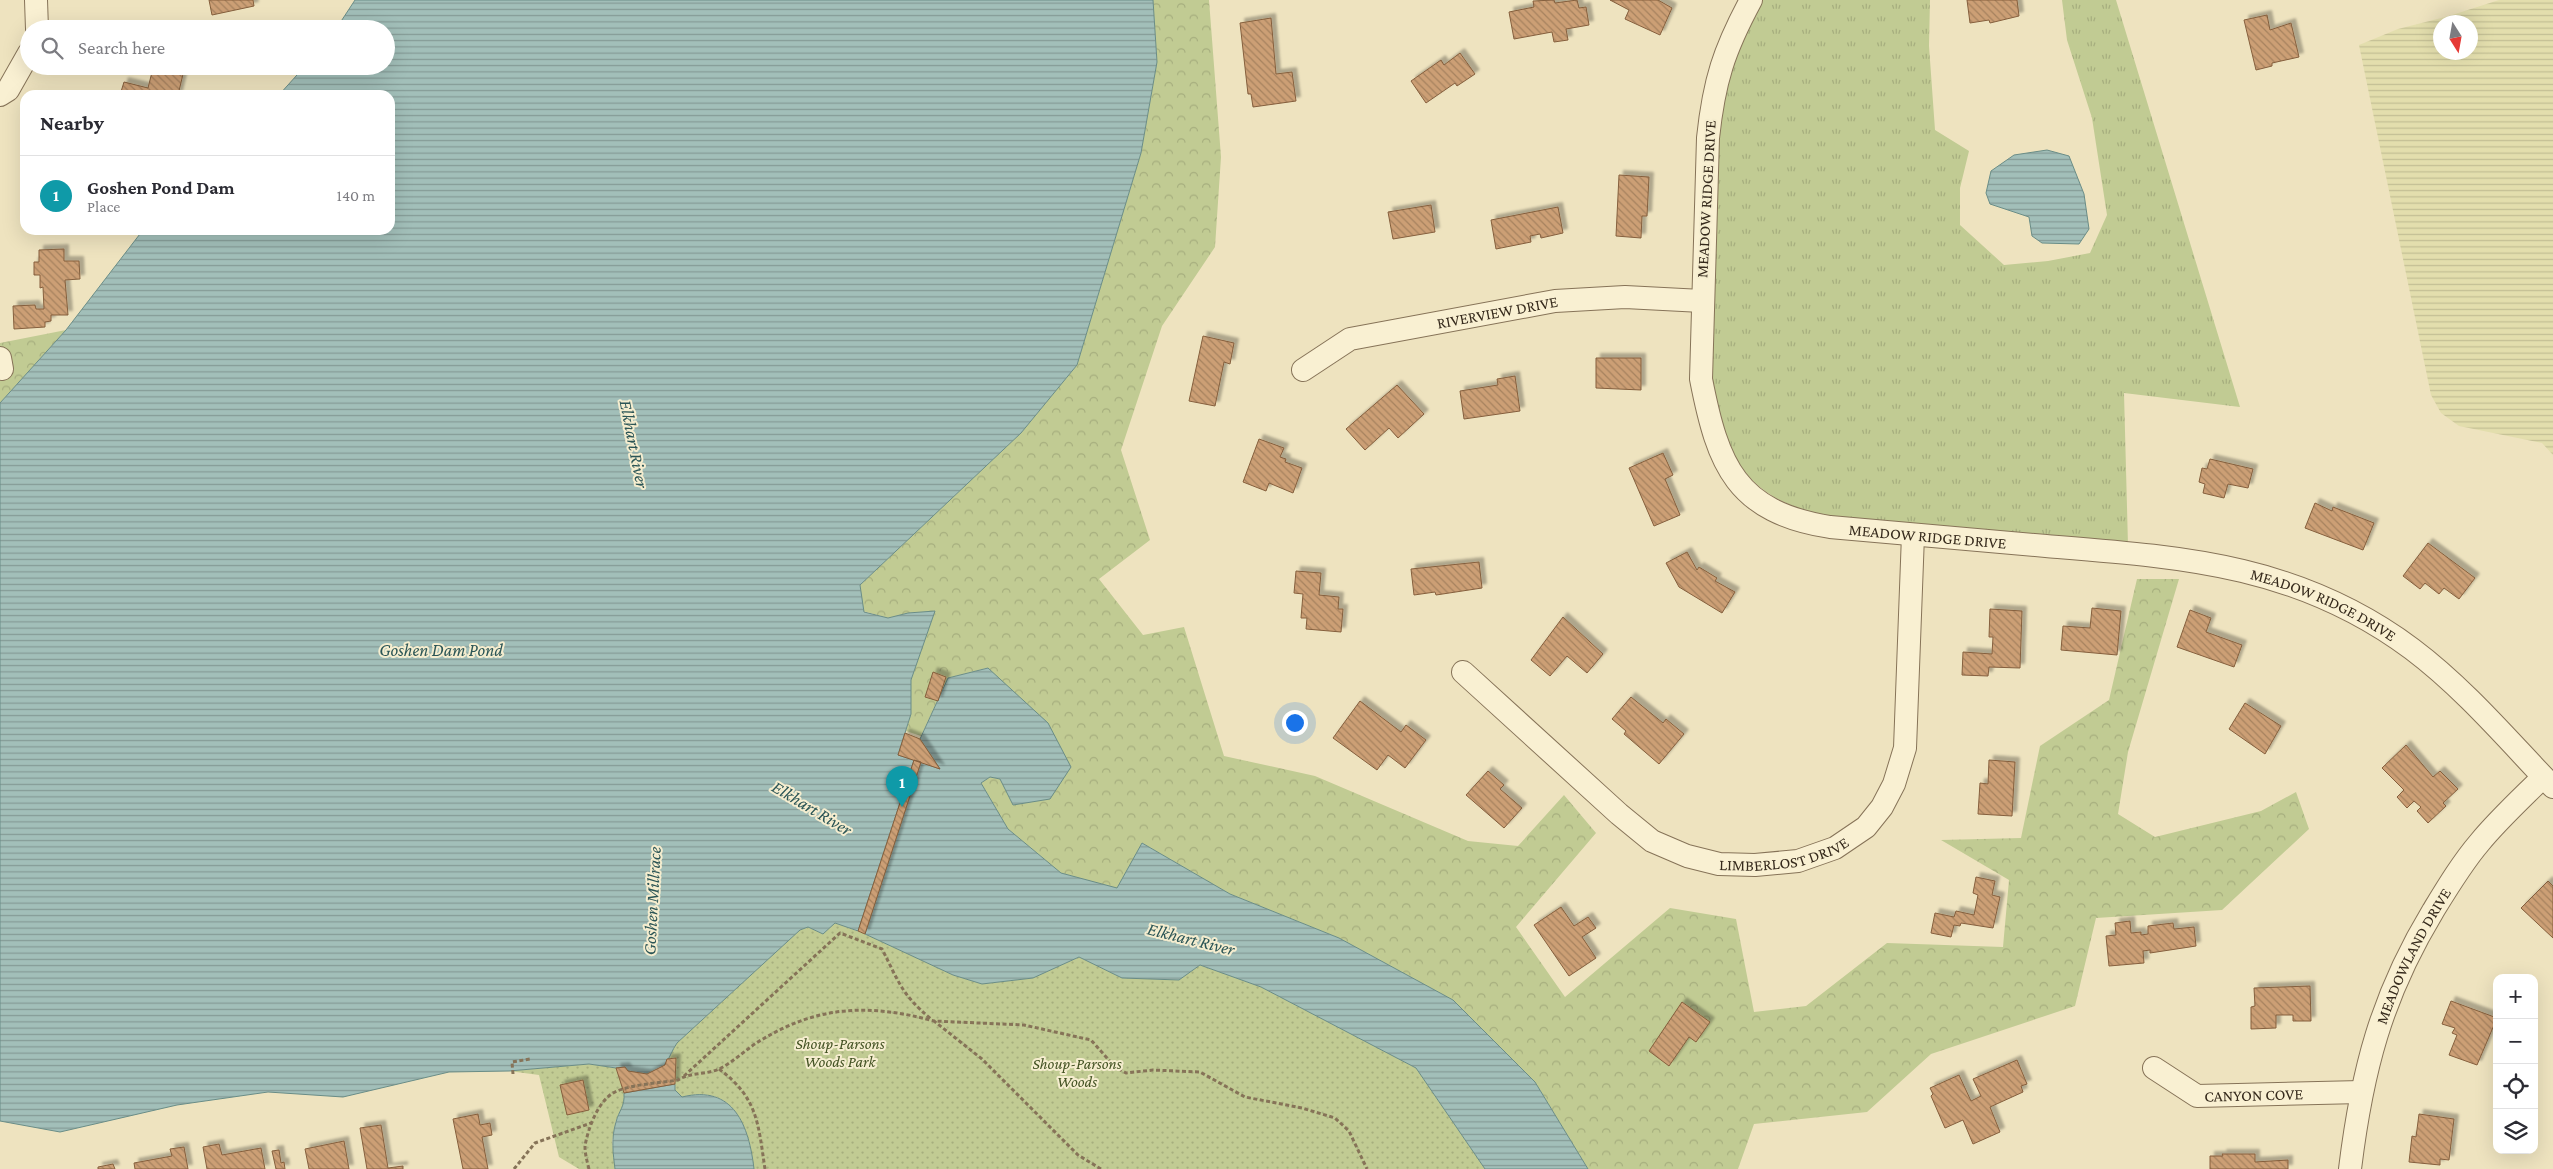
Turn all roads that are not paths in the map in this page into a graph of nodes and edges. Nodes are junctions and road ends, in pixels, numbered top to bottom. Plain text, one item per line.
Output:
1 (36, 0) edge
2 (1751, 0) edge
3 (37, 20) edge
4 (20, 69) edge
5 (0, 95) edge
6 (1702, 301) junction
7 (1303, 370) dead end
8 (1913, 535) junction
9 (1463, 672) dead end
10 (2548, 782) edge
11 (2154, 1068) dead end
12 (2361, 1092) junction
13 (2350, 1169) edge

1 - 3 street
2 - 6 street, MEADOW RIDGE DRIVE
4 - 5 street
6 - 7 street, RIVERVIEW DRIVE
6 - 8 street, MEADOW RIDGE DRIVE
8 - 9 street, LIMBERLOST DRIVE
8 - 10 street, MEADOW RIDGE DRIVE
10 - 12 street, MEADOWLAND DRIVE
11 - 12 street, CANYON COVE
12 - 13 street, MEADOWLAND DRIVE

